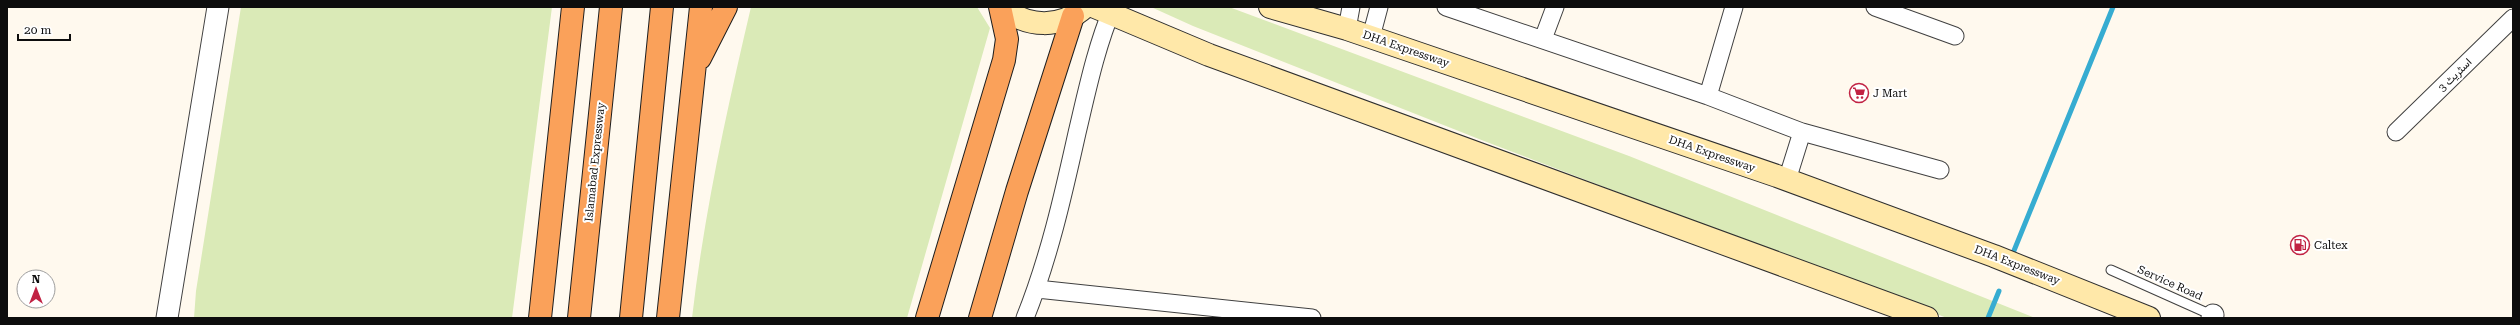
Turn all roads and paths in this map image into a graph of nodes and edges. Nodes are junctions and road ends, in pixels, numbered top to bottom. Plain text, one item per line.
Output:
1 (218, 7) edge
2 (573, 7) edge
3 (611, 7) edge
4 (662, 7) edge
5 (701, 7) edge
6 (726, 7) edge
7 (1001, 7) edge
8 (1351, 7) edge
9 (1379, 7) edge
10 (1446, 7) edge
11 (1556, 7) edge
12 (1734, 7) edge
13 (1875, 7) edge
14 (1106, 9) edge
15 (1283, 9) edge
16 (1896, 11) edge
17 (1079, 12) edge
18 (2513, 18) edge
19 (1347, 29) junction
20 (1955, 36) dead end
21 (1371, 37) junction
22 (1543, 39) junction
23 (694, 71) junction
24 (1708, 96) junction
25 (1802, 132) junction
26 (2396, 132) dead end
27 (1940, 170) dead end
28 (1787, 180) junction
29 (2111, 270) dead end
30 (1037, 289) junction
31 (2215, 317) edge
32 (167, 318) edge
33 (540, 318) edge
34 (579, 318) edge
35 (631, 318) edge
36 (668, 318) edge
37 (927, 318) edge
38 (980, 318) edge
39 (1026, 318) edge
40 (1312, 318) edge
41 (1927, 318) edge
42 (2149, 318) edge

1 - 32 street
2 - 33 highway
3 - 34 highway, Islamabad Expressway
4 - 35 highway
5 - 23 highway
6 - 23 highway
7 - 17 main road
7 - 37 highway
8 - 19 street
9 - 21 street
10 - 22 street
11 - 22 street
12 - 24 street
13 - 16 street
14 - 30 street
14 - 41 main road
15 - 19 main road, DHA Expressway
16 - 20 street
17 - 38 highway
18 - 26 street, اسٹریٹ 3
19 - 21 main road, DHA Expressway
21 - 28 main road, DHA Expressway
22 - 24 street
23 - 36 highway
24 - 25 street
25 - 27 street
25 - 28 street
28 - 42 main road, DHA Expressway
29 - 31 lane, Service Road
30 - 39 street
30 - 40 street

